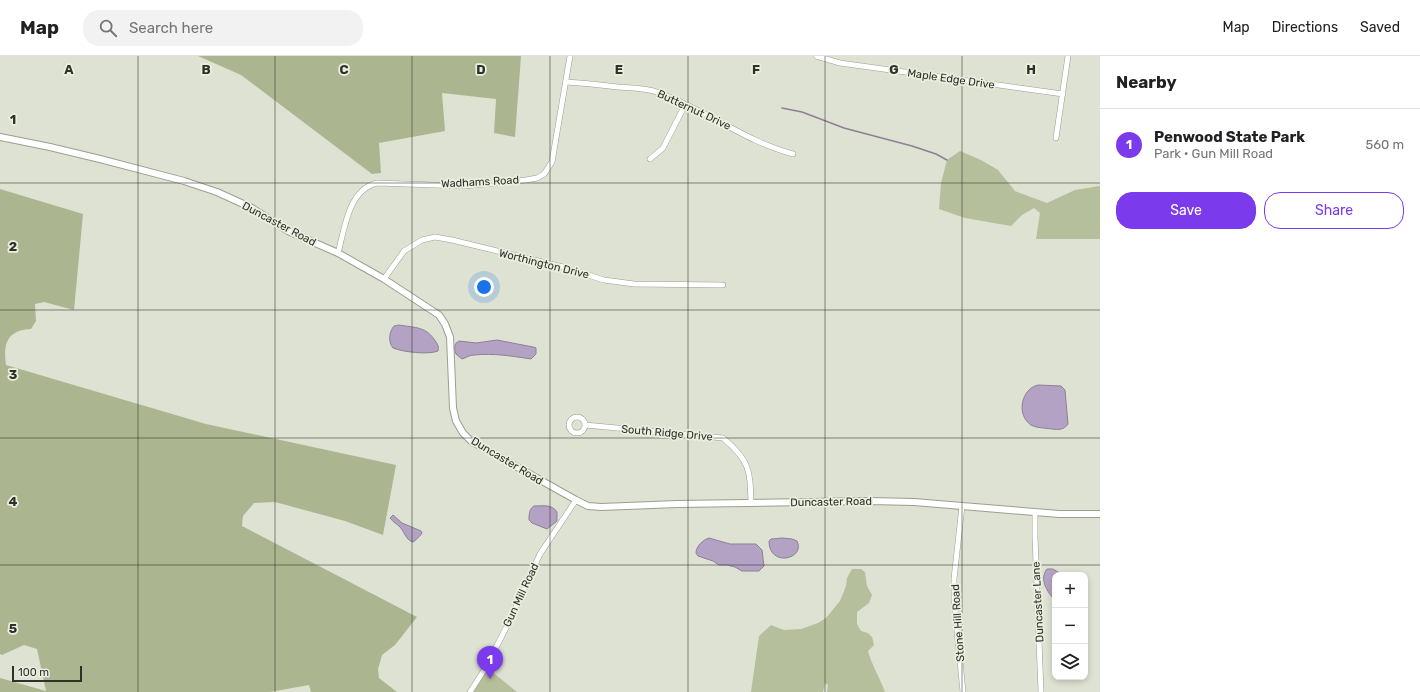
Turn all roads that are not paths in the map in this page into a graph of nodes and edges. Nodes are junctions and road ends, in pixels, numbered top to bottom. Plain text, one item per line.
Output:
1 (570, 56) edge
2 (816, 56) edge
3 (1068, 56) edge
4 (566, 82) junction
5 (1063, 94) junction
6 (685, 104) junction
7 (0, 137) edge
8 (1056, 138) dead end
9 (793, 154) dead end
10 (650, 158) dead end
11 (338, 253) junction
12 (384, 279) junction
13 (723, 285) dead end
14 (585, 425) dead end
15 (576, 500) junction
16 (751, 503) junction
17 (962, 506) junction
18 (1035, 512) junction
19 (1100, 514) edge
20 (470, 692) edge
21 (963, 692) edge
22 (1041, 692) edge

1 - 4 street, Wadhams Road
2 - 5 street, Maple Edge Drive
3 - 5 street
4 - 6 street, Butternut Drive
4 - 11 street, Wadhams Road
5 - 8 street
6 - 9 street, Butternut Drive
6 - 10 street
7 - 11 street, Duncaster Road
11 - 12 street, Duncaster Road
12 - 13 street, Worthington Drive
12 - 15 street, Duncaster Road
14 - 16 street, South Ridge Drive
15 - 16 street, Duncaster Road
15 - 20 street, Gun Mill Road
16 - 17 street, Duncaster Road
17 - 18 street, Duncaster Road
17 - 21 street, Stone Hill Road
18 - 19 street, Duncaster Road
18 - 22 street, Duncaster Lane

